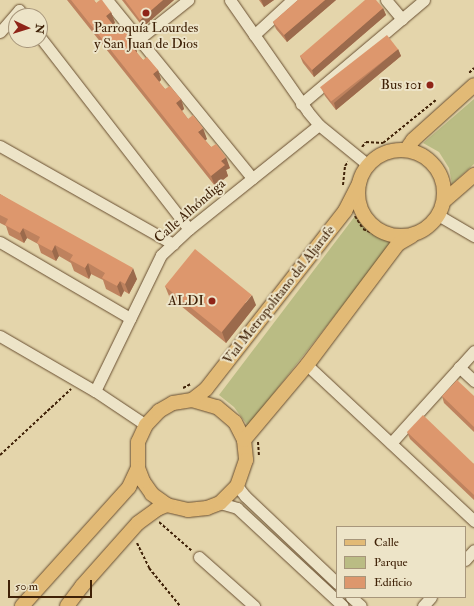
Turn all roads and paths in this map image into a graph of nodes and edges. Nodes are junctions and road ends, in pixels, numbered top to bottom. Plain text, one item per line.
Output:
1 (107, 0) edge
2 (188, 0) edge
3 (230, 0) edge
4 (292, 0) edge
5 (386, 0) edge
6 (424, 0) edge
7 (402, 19) junction
8 (8, 23) edge
9 (0, 32) edge
10 (254, 35) junction
11 (138, 39) junction
12 (48, 47) edge
13 (474, 85) edge
14 (301, 104) junction
15 (319, 125) junction
16 (0, 146) edge
17 (406, 150) junction
18 (368, 164) junction
19 (474, 175) edge
20 (252, 178) junction
21 (360, 183) junction
22 (444, 201) junction
23 (345, 211) junction
24 (438, 215) junction
25 (189, 228) junction
26 (415, 234) junction
27 (474, 236) edge
28 (0, 242) edge
29 (173, 244) junction
30 (398, 244) junction
31 (130, 318) junction
32 (0, 336) edge
33 (474, 351) edge
34 (307, 365) junction
35 (459, 367) junction
36 (79, 381) junction
37 (474, 381) edge
38 (95, 391) junction
39 (192, 400) junction
40 (146, 425) junction
41 (244, 440) junction
42 (391, 443) junction
43 (0, 455) edge
44 (138, 468) junction
45 (237, 486) junction
46 (220, 503) junction
47 (167, 505) junction
48 (157, 520) dead end
49 (474, 521) edge
50 (135, 527) junction
51 (474, 550) edge
52 (199, 557) joint
53 (466, 559) edge
54 (336, 582) edge
55 (352, 598) edge
56 (430, 598) edge
57 (22, 606) edge
58 (67, 606) edge
59 (180, 606) edge
60 (254, 606) edge
61 (343, 606) edge
62 (361, 606) edge
63 (423, 606) edge

1 - 11 street
2 - 11 street
3 - 10 street
4 - 10 street
5 - 7 street
6 - 7 street
7 - 14 street
8 - 9 street
10 - 14 street
11 - 20 street
12 - 25 street
13 - 17 main road
14 - 15 street
15 - 18 street
15 - 20 street, Calle Alhóndiga
16 - 29 street
17 - 18 main road
17 - 22 main road
18 - 21 main road, Vial Metropolitano del Aljarafe
19 - 22 main road
20 - 25 street, Calle Alhóndiga
21 - 23 main road, Vial Metropolitano del Aljarafe
21 - 26 main road, Vial Metropolitano del Aljarafe
22 - 24 main road
23 - 30 path
23 - 39 main road, Vial Metropolitano del Aljarafe
24 - 26 main road
24 - 27 street
25 - 29 street, Calle Alhóndiga
26 - 30 main road
28 - 31 street
29 - 31 street, Calle Alhóndiga
30 - 34 main road
31 - 38 street, Calle Alhóndiga
32 - 36 street
33 - 35 street
34 - 41 main road
34 - 42 street
35 - 37 street
35 - 42 street
36 - 38 street
36 - 43 path
38 - 40 street
39 - 40 main road, Vial Metropolitano del Aljarafe
39 - 41 main road, Vial Metropolitano del Aljarafe
40 - 44 main road, Vial Metropolitano del Aljarafe
41 - 45 main road, Vial Metropolitano del Aljarafe
42 - 49 street
44 - 47 main road, Vial Metropolitano del Aljarafe
44 - 57 main road, Vial Metropolitano del Aljarafe
45 - 46 main road, Vial Metropolitano del Aljarafe
45 - 54 street
46 - 47 main road, Vial Metropolitano del Aljarafe
46 - 61 street
47 - 50 main road
48 - 52 path
50 - 58 main road
50 - 59 path
51 - 53 street
52 - 60 street
55 - 62 street
56 - 63 street

